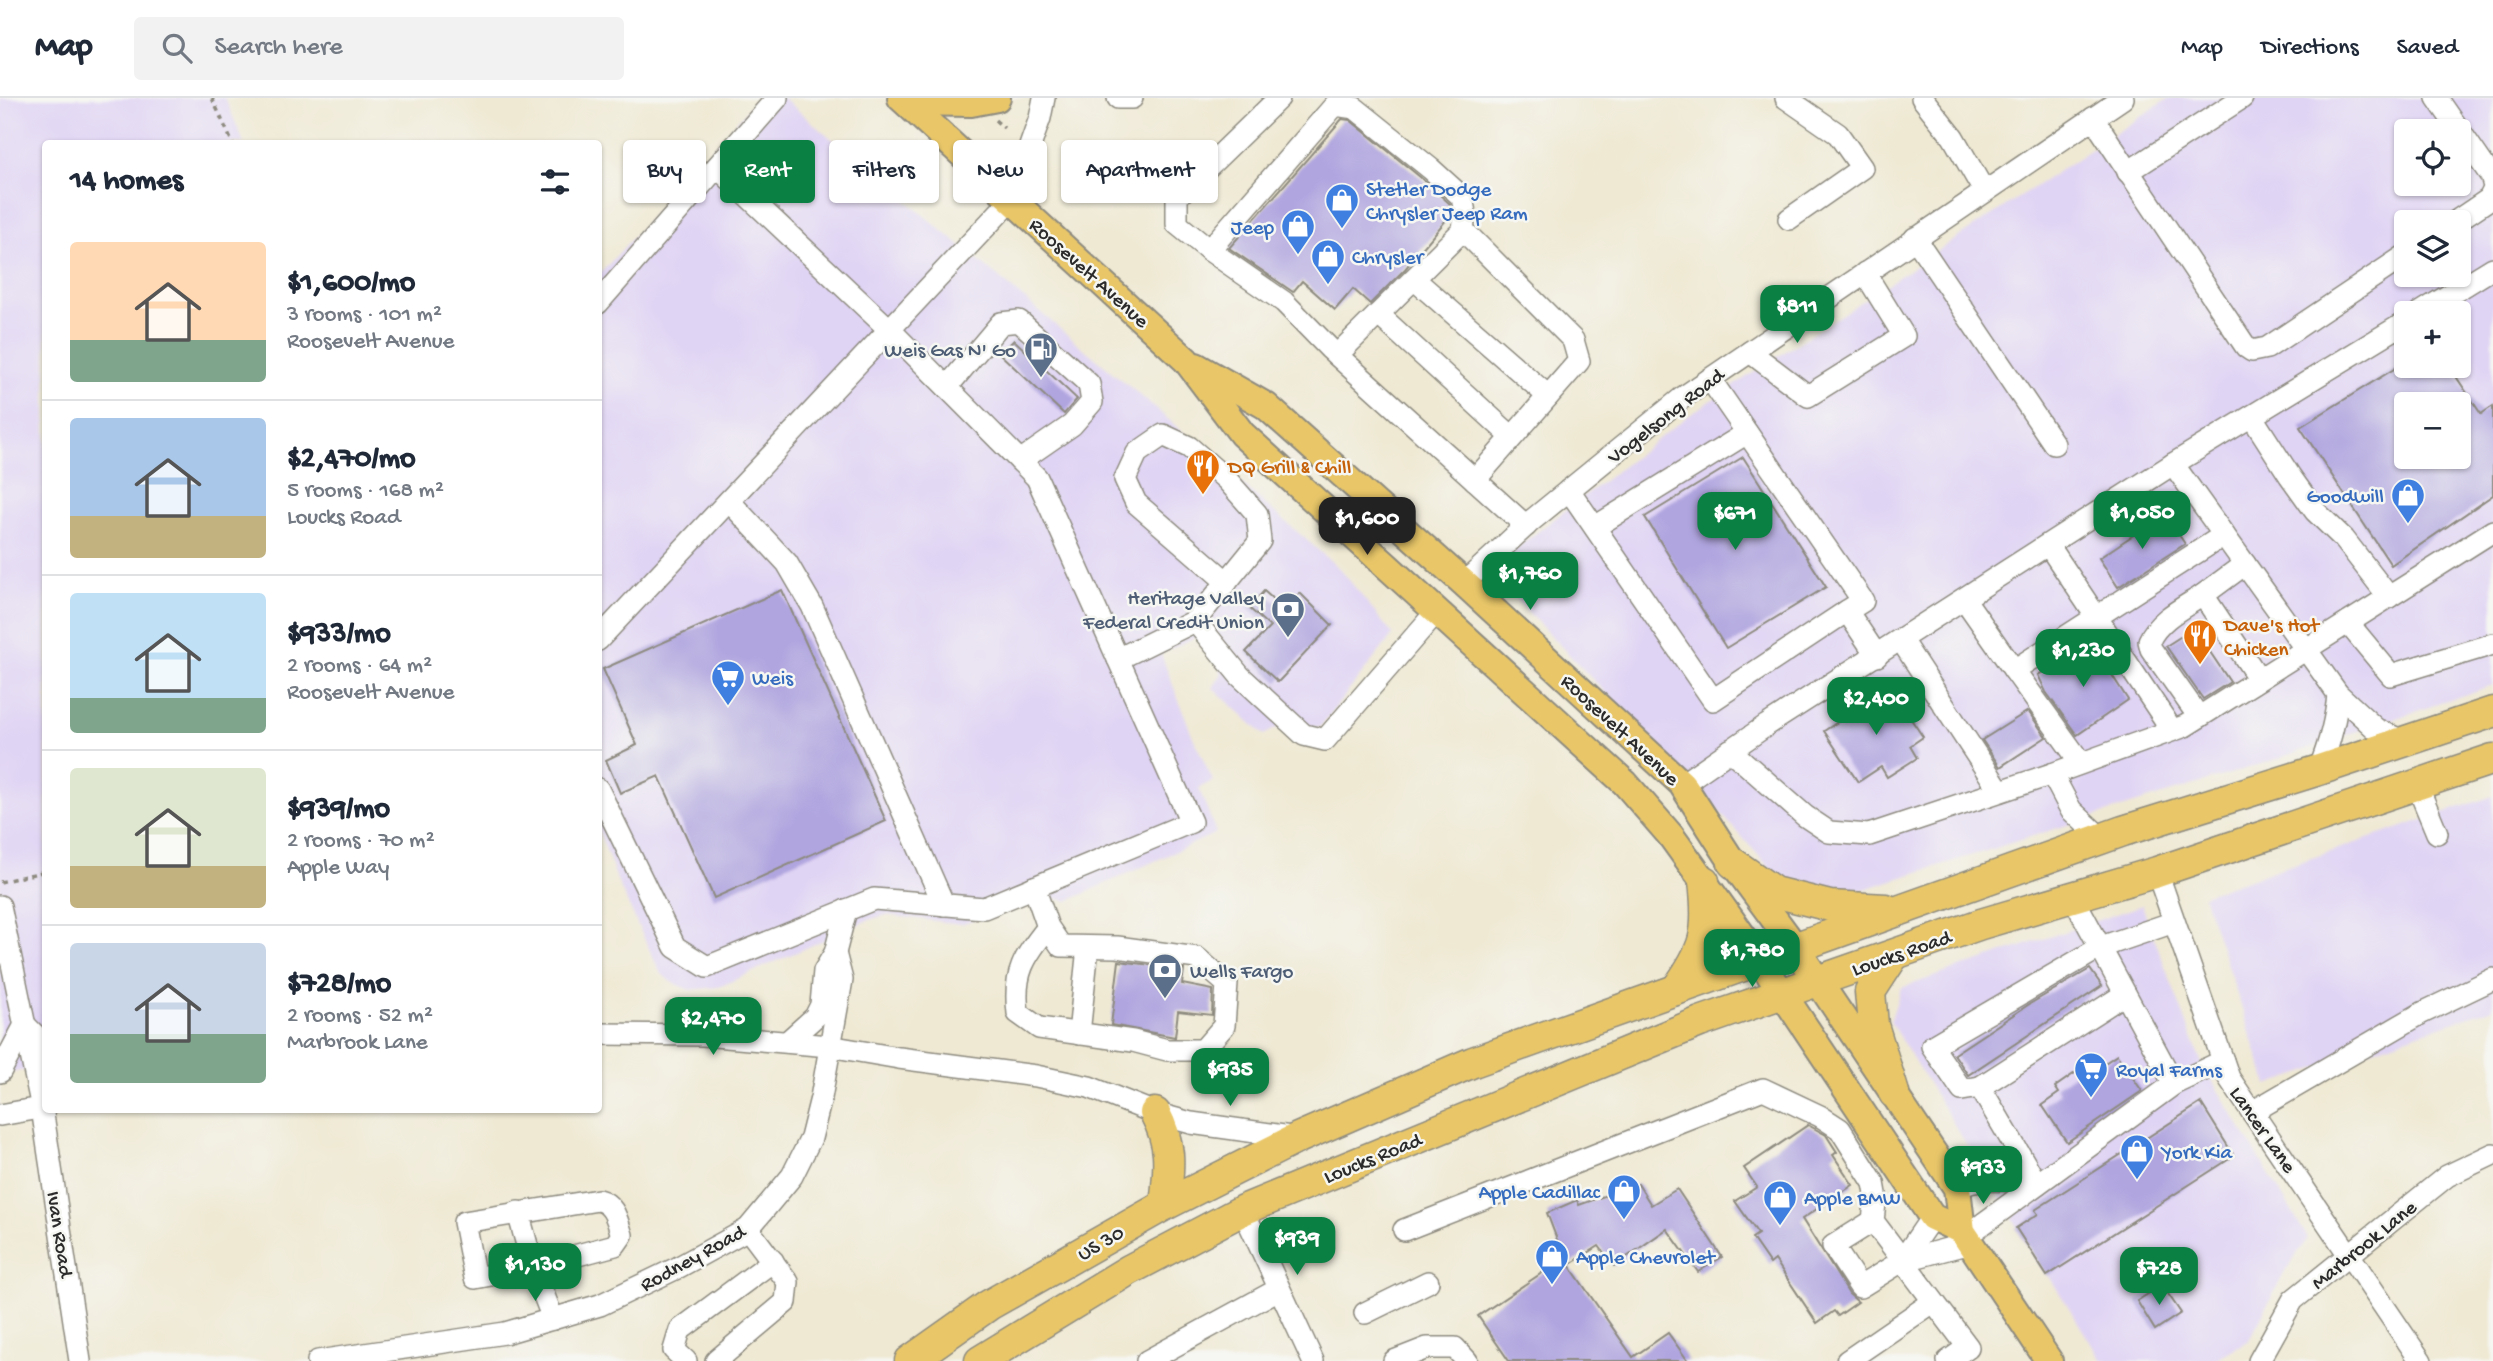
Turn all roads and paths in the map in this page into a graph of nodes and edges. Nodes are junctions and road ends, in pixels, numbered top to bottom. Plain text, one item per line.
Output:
1 (212, 98) edge
2 (777, 98) edge
3 (997, 98) edge
4 (1044, 98) edge
5 (1118, 98) edge
6 (1132, 98) edge
7 (1279, 98) edge
8 (1786, 98) edge
9 (1922, 98) edge
10 (2123, 98) edge
11 (2242, 98) edge
12 (2437, 98) edge
13 (904, 100) edge
14 (2093, 118) junction
15 (231, 140) edge
16 (1032, 140) edge
17 (953, 146) edge
18 (717, 167) junction
19 (2129, 172) junction
20 (2493, 183) edge
21 (1984, 191) junction
22 (2493, 191) edge
23 (1008, 203) edge
24 (1014, 203) edge
25 (2471, 211) edge
26 (1789, 219) dead end
27 (1463, 230) junction
28 (1915, 238) junction
29 (1209, 250) junction
30 (2394, 263) edge
31 (2493, 268) edge
32 (1865, 272) junction
33 (1414, 279) junction
34 (602, 298) edge
35 (2439, 301) edge
36 (1378, 314) junction
37 (2394, 329) edge
38 (890, 330) junction
39 (1750, 352) junction
40 (1337, 355) junction
41 (1186, 360) junction
42 (1710, 379) junction
43 (947, 387) junction
44 (1548, 396) junction
45 (2252, 417) junction
46 (1747, 433) junction
47 (1512, 437) junction
48 (2054, 443) dead end
49 (1269, 459) junction
50 (1020, 461) junction
51 (2173, 464) junction
52 (1475, 480) junction
53 (1569, 490) junction
54 (729, 501) junction
55 (1526, 526) junction
56 (1595, 527) junction
57 (2493, 531) edge
58 (2224, 535) junction
59 (2049, 546) junction
60 (2245, 565) junction
61 (1227, 582) junction
62 (1464, 583) junction
63 (2203, 595) junction
64 (2389, 597) junction
65 (1965, 600) junction
66 (1437, 611) junction
67 (1847, 611) junction
68 (2096, 617) junction
69 (1195, 621) junction
70 (2348, 623) junction
71 (602, 636) edge
72 (1902, 640) junction
73 (2493, 644) edge
74 (2306, 649) junction
75 (1877, 656) junction
76 (1118, 659) junction
77 (2014, 670) junction
78 (2259, 679) junction
79 (2338, 694) junction
80 (2493, 712) edge
81 (2199, 717) junction
82 (2172, 730) junction
83 (2405, 742) junction
84 (1730, 750) junction
85 (2493, 759) edge
86 (2081, 763) junction
87 (2319, 770) junction
88 (2052, 774) junction
89 (1682, 784) junction
90 (2417, 785) junction
91 (2000, 791) junction
92 (602, 797) edge
93 (2437, 833) dead end
94 (2102, 839) junction
95 (1733, 863) junction
96 (42, 872) edge
97 (2157, 872) junction
98 (1704, 881) junction
99 (0, 882) edge
100 (1034, 887) junction
101 (2073, 897) junction
102 (944, 905) junction
103 (0, 906) edge
104 (846, 910) junction
105 (1900, 910) junction
106 (2174, 922) junction
107 (1048, 927) junction
108 (1088, 947) junction
109 (1795, 947) junction
110 (2101, 947) junction
111 (835, 953) junction
112 (1894, 955) junction
113 (1760, 960) junction
114 (2493, 979) edge
115 (1817, 981) junction
116 (1676, 990) junction
117 (1783, 993) junction
118 (2125, 994) junction
119 (25, 1025) junction
120 (602, 1034) edge
121 (1079, 1034) junction
122 (42, 1042) edge
123 (787, 1042) junction
124 (829, 1046) junction
125 (2223, 1061) junction
126 (0, 1072) edge
127 (2174, 1084) junction
128 (1980, 1087) junction
129 (1894, 1093) junction
130 (42, 1098) edge
131 (42, 1107) edge
132 (2252, 1112) junction
133 (45, 1113) edge
134 (1155, 1113) junction
135 (0, 1115) edge
136 (1298, 1138) junction
137 (2493, 1154) edge
138 (2037, 1183) junction
139 (1956, 1188) junction
140 (1165, 1205) junction
141 (555, 1207) junction
142 (1242, 1210) junction
143 (518, 1212) junction
144 (597, 1212) junction
145 (1932, 1217) junction
146 (1873, 1221) junction
147 (748, 1229) junction
148 (1404, 1230) dead end
149 (1966, 1237) junction
150 (2349, 1254) junction
151 (773, 1261) junction
152 (1902, 1261) junction
153 (533, 1267) junction
154 (1428, 1282) dead end
155 (1279, 1289) junction
156 (1933, 1302) junction
157 (1365, 1313) dead end
158 (553, 1319) junction
159 (354, 1358) edge
160 (80, 1361) edge
161 (317, 1361) edge
162 (685, 1361) edge
163 (716, 1361) edge
164 (910, 1361) edge
165 (980, 1361) edge
166 (1147, 1361) edge
167 (1313, 1361) edge
168 (1394, 1361) edge
169 (1467, 1361) edge
170 (1847, 1361) edge
171 (1948, 1361) edge
172 (2048, 1361) edge
173 (2259, 1361) edge
174 (2421, 1361) edge

1 - 15 path
2 - 18 street
3 - 13 main road
4 - 16 street
5 - 6 street
7 - 29 street
8 - 26 street
9 - 21 street
10 - 14 street, Vogelsong Road
11 - 19 street
12 - 20 street
13 - 17 main road, Roosevelt Avenue
14 - 19 street
14 - 21 street, Vogelsong Road
18 - 34 street
18 - 38 street
19 - 30 street
21 - 28 street, Vogelsong Road
22 - 25 street
23 - 38 street
24 - 41 main road, Roosevelt Avenue
27 - 29 street
27 - 33 street
27 - 44 street
28 - 32 street, Vogelsong Road
28 - 48 street
29 - 40 street
31 - 35 street
32 - 39 street, Vogelsong Road
32 - 39 street
33 - 36 street
33 - 44 street
36 - 40 street
36 - 47 street
37 - 45 street
38 - 43 street
38 - 54 street
39 - 42 street, Vogelsong Road
40 - 52 street
41 - 49 main road, Roosevelt Avenue
41 - 62 main road, Roosevelt Avenue
42 - 46 street
42 - 53 street, Vogelsong Road
43 - 50 street
43 - 50 street
44 - 47 street
45 - 51 street
45 - 64 street
46 - 56 street
46 - 67 street
47 - 52 street
49 - 62 main road
49 - 66 main road, Roosevelt Avenue
50 - 76 street
51 - 58 street
51 - 59 street
52 - 55 street
53 - 55 street, Vogelsong Road
53 - 56 street
54 - 71 street
54 - 102 street
55 - 62 street, Vogelsong Road
56 - 67 street
57 - 64 street
58 - 60 street
58 - 68 street
59 - 65 street
59 - 68 street
60 - 63 street
60 - 74 street
61 - 61 street
61 - 69 street
62 - 89 main road, Roosevelt Avenue
63 - 78 street
63 - 81 street
64 - 70 street
65 - 72 street
65 - 77 street
66 - 69 street
66 - 98 main road, Roosevelt Avenue
67 - 75 street
68 - 77 street
68 - 82 street
69 - 76 street
70 - 73 street
70 - 74 street
72 - 75 street
72 - 91 street
74 - 78 street
74 - 79 street
75 - 84 street
76 - 100 street
77 - 86 street
78 - 81 street
79 - 83 street
79 - 87 street
80 - 83 highway, Loucks Road / US 30
81 - 82 street
82 - 86 street
83 - 87 highway, Loucks Road / US 30
84 - 89 street
84 - 91 street
85 - 90 highway, Loucks Road / US 30
86 - 88 street
87 - 94 highway, Loucks Road / US 30
88 - 91 street
88 - 94 street
89 - 95 main road, Roosevelt Avenue
90 - 93 street
90 - 97 highway, Loucks Road / US 30
92 - 104 street
94 - 105 highway, Loucks Road / US 30
95 - 105 highway
95 - 109 main road, Roosevelt Avenue
96 - 99 path
97 - 101 highway, Loucks Road / US 30
97 - 106 street, Lancer Lane
98 - 113 main road, Roosevelt Avenue
98 - 116 highway
100 - 102 street
100 - 107 street
101 - 110 street
101 - 112 highway, Loucks Road / US 30
102 - 104 street
103 - 119 street, Ivan Road
104 - 111 street
105 - 109 highway, Loucks Road / US 30
106 - 110 street
106 - 125 street, Lancer Lane
107 - 108 street
107 - 121 street
108 - 121 street
108 - 121 street
109 - 113 highway, Loucks Road / US 30
109 - 115 main road, Roosevelt Avenue
110 - 118 street
110 - 128 street
111 - 123 street
111 - 124 street, Rodney Road
112 - 115 highway, Loucks Road / US 30
112 - 129 highway
113 - 116 highway, Loucks Road / US 30
113 - 117 main road, Roosevelt Avenue
114 - 132 street
115 - 117 highway, Loucks Road / US 30
115 - 129 main road, Roosevelt Avenue
116 - 136 highway, Loucks Road / US 30
117 - 142 highway, Loucks Road / US 30
117 - 145 main road, Roosevelt Avenue
118 - 127 street
118 - 128 street
119 - 122 street
119 - 126 street
119 - 130 street, Ivan Road
120 - 123 street
123 - 124 street
124 - 134 street
124 - 147 street, Rodney Road
125 - 127 street
125 - 132 street, Lancer Lane
127 - 138 street
128 - 138 street
129 - 139 main road, Roosevelt Avenue
131 - 135 street
132 - 150 street, Lancer Lane
133 - 160 street, Ivan Road
134 - 136 street
134 - 140 highway
136 - 140 highway, US 30 / US 30
137 - 150 street, Marbrook Lane
138 - 139 street
138 - 149 street
139 - 149 main road, Roosevelt Avenue
140 - 164 highway, US 30 / US 30
141 - 143 street
141 - 144 street
141 - 144 street
142 - 155 street
142 - 165 highway, US 30 / US 30
143 - 153 street
143 - 153 street
144 - 153 street
145 - 149 main road
145 - 152 street
146 - 148 street
146 - 152 street
146 - 152 street
147 - 151 street
147 - 158 street, Rodney Road
149 - 152 street
149 - 172 main road, Roosevelt Avenue
150 - 173 street, Marbrook Lane
150 - 174 street, Lancer Lane
151 - 162 street
151 - 163 street
152 - 156 street
153 - 158 street
154 - 157 street
155 - 166 street
155 - 167 street
156 - 170 street
156 - 171 street
158 - 159 street, Rodney Road
159 - 161 street, Rodney Road
168 - 169 street

